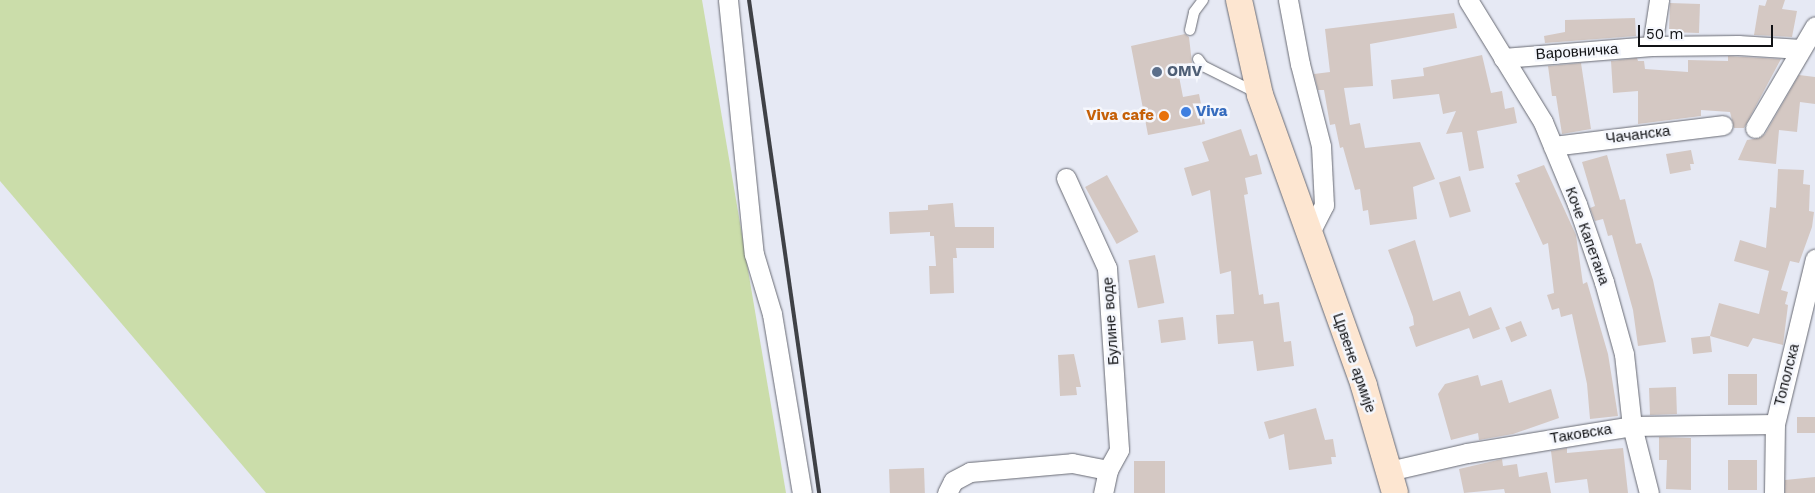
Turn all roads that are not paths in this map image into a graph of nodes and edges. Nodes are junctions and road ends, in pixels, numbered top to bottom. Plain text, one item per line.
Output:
1 (728, 0) edge
2 (1203, 0) edge
3 (1239, 0) edge
4 (1288, 0) edge
5 (1468, 0) edge
6 (1659, 0) edge
7 (1815, 26) edge
8 (1190, 30) dead end
9 (1652, 46) junction
10 (1800, 49) junction
11 (1503, 58) junction
12 (1198, 59) dead end
13 (1260, 95) junction
14 (1723, 125) dead end
15 (1755, 128) dead end
16 (1553, 146) junction
17 (1066, 178) dead end
18 (1309, 235) junction
19 (1815, 259) edge
20 (1775, 424) junction
21 (1632, 426) junction
22 (1108, 470) junction
23 (1392, 482) edge
24 (802, 493) edge
25 (948, 493) edge
26 (1103, 493) edge
27 (1649, 493) edge
28 (1774, 493) edge

1 - 24 street
2 - 8 lane
3 - 13 main road, Црвене армије
4 - 18 street
5 - 11 street, Коче Капетана
6 - 9 street
7 - 10 street
9 - 10 street, Варовничка
9 - 11 street, Варовничка
10 - 15 street
11 - 16 street, Коче Капетана
12 - 13 lane
13 - 18 main road, Црвене армије
14 - 16 street, Чачанска
16 - 21 street, Коче Капетана
17 - 22 street, Булине воде
18 - 23 main road, Црвене армије
19 - 20 street, Тополска
20 - 21 street, Таковска
20 - 28 street, Тополска
21 - 23 street, Таковска
21 - 27 street, Коче Капетана
22 - 25 street
22 - 26 street, Булине воде

